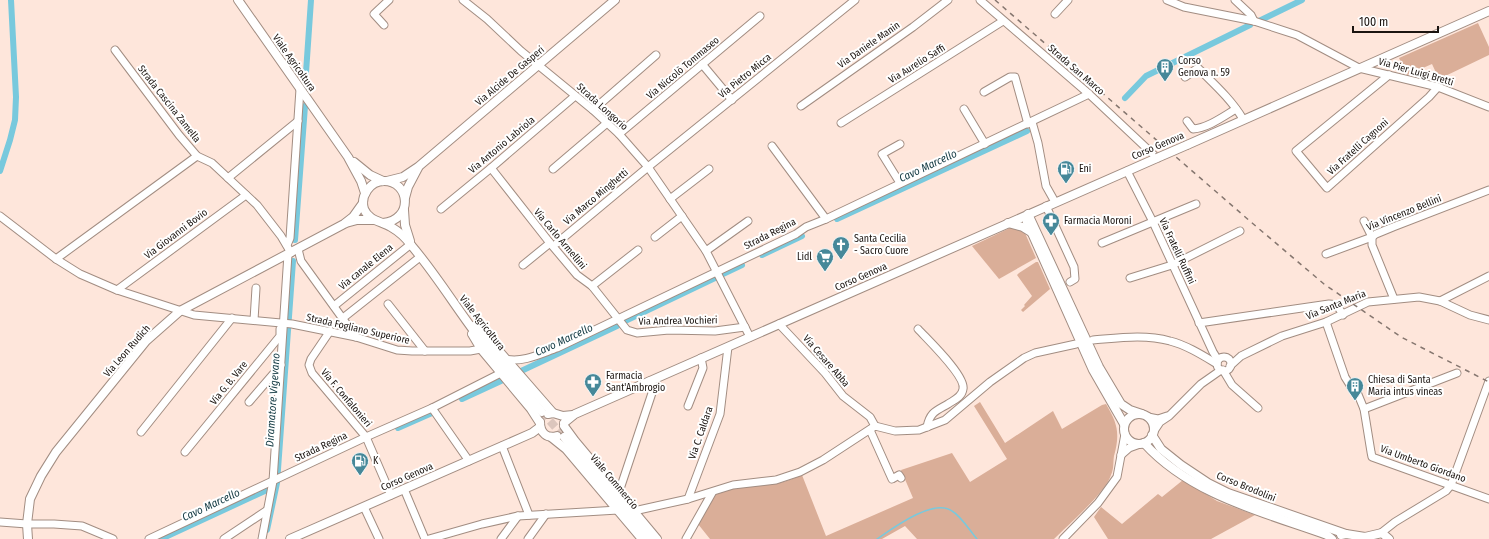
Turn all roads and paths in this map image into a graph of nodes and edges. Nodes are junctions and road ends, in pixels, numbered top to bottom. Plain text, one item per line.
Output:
1 (238, 0) edge
2 (389, 0) edge
3 (463, 0) edge
4 (615, 0) edge
5 (855, 0) edge
6 (948, 0) edge
7 (980, 0) edge
8 (1068, 0) edge
9 (1167, 0) edge
10 (1240, 2) edge
11 (1489, 11) edge
12 (1055, 14) dead end
13 (760, 16) dead end
14 (1003, 21) junction
15 (1254, 21) junction
16 (384, 25) dead end
17 (115, 50) dead end
18 (656, 55) dead end
19 (702, 64) junction
20 (538, 65) junction
21 (1359, 68) junction
22 (1389, 74) junction
23 (1185, 78) dead end
24 (1438, 87) junction
25 (301, 90) junction
26 (984, 92) dead end
27 (1089, 94) junction
28 (575, 96) junction
29 (732, 100) junction
30 (801, 106) dead end
31 (1489, 107) edge
32 (1236, 108) junction
33 (964, 109) dead end
34 (593, 110) junction
35 (1242, 119) junction
36 (298, 121) junction
37 (1187, 121) dead end
38 (607, 123) junction
39 (841, 123) dead end
40 (1030, 123) junction
41 (619, 134) junction
42 (900, 144) dead end
43 (985, 144) junction
44 (772, 146) dead end
45 (197, 156) junction
46 (348, 157) junction
47 (1157, 158) junction
48 (418, 167) junction
49 (648, 167) junction
50 (491, 168) junction
51 (553, 169) dead end
52 (709, 169) dead end
53 (1127, 171) junction
54 (228, 178) junction
55 (384, 181) junction
56 (900, 183) junction
57 (1487, 191) edge
58 (365, 193) junction
59 (246, 195) junction
60 (405, 198) junction
61 (670, 199) junction
62 (1489, 200) edge
63 (1055, 202) junction
64 (363, 203) junction
65 (1196, 204) dead end
66 (1044, 207) junction
67 (441, 209) dead end
68 (404, 210) junction
69 (1027, 215) junction
70 (0, 216) edge
71 (682, 216) junction
72 (826, 219) junction
73 (374, 220) junction
74 (748, 221) dead end
75 (1364, 221) dead end
76 (1152, 222) junction
77 (383, 223) junction
78 (1008, 223) junction
79 (344, 224) junction
80 (1240, 231) dead end
81 (1034, 232) junction
82 (655, 237) dead end
83 (1372, 237) junction
84 (553, 243) junction
85 (1102, 243) dead end
86 (411, 244) junction
87 (291, 250) junction
88 (638, 250) dead end
89 (706, 251) junction
90 (1326, 254) dead end
91 (420, 257) junction
92 (56, 260) junction
93 (523, 265) dead end
94 (1172, 265) junction
95 (717, 271) junction
96 (1489, 276) edge
97 (1130, 278) dead end
98 (1070, 282) dead end
99 (592, 286) junction
100 (256, 288) dead end
101 (117, 290) junction
102 (1394, 299) junction
103 (1440, 301) junction
104 (388, 304) dead end
105 (334, 306) junction
106 (180, 311) junction
107 (1343, 315) junction
108 (232, 318) junction
109 (342, 318) junction
110 (617, 319) junction
111 (254, 320) junction
112 (1489, 320) edge
113 (467, 321) junction
114 (1326, 322) junction
115 (285, 323) junction
116 (1199, 323) junction
117 (780, 324) junction
118 (745, 327) junction
119 (918, 329) dead end
120 (330, 331) junction
121 (356, 337) junction
122 (750, 337) junction
123 (1093, 340) dead end
124 (1208, 340) junction
125 (1076, 344) dead end
126 (728, 347) junction
127 (481, 349) junction
128 (425, 351) junction
129 (1200, 354) junction
130 (702, 358) junction
131 (505, 359) junction
132 (521, 360) junction
133 (281, 364) junction
134 (1222, 364) junction
135 (515, 370) junction
136 (501, 373) junction
137 (1457, 373) dead end
138 (649, 381) junction
139 (1489, 381) edge
140 (249, 402) dead end
141 (688, 406) dead end
142 (432, 408) junction
143 (1258, 408) dead end
144 (1364, 409) junction
145 (542, 412) tunnel mouth
146 (556, 414) junction
147 (575, 414) junction
148 (1145, 416) junction
149 (1169, 416) junction
150 (1124, 424) junction
151 (564, 425) junction
152 (927, 427) junction
153 (541, 428) junction
154 (872, 428) junction
155 (141, 432) dead end
156 (1153, 433) junction
157 (1125, 434) junction
158 (366, 437) junction
159 (551, 437) junction
160 (564, 437) tunnel mouth
161 (1142, 443) junction
162 (502, 446) junction
163 (185, 452) dead end
164 (1121, 455) junction
165 (469, 460) junction
166 (901, 478) dead end
167 (276, 480) junction
168 (1452, 485) junction
169 (620, 488) dead end
170 (404, 489) junction
171 (712, 493) junction
172 (391, 495) junction
173 (606, 497) junction
174 (688, 499) junction
175 (1489, 499) edge
176 (364, 507) junction
177 (618, 510) junction
178 (266, 511) junction
179 (596, 511) junction
180 (634, 511) junction
181 (546, 514) junction
182 (529, 515) junction
183 (518, 516) junction
184 (0, 522) edge
185 (27, 524) junction
186 (1346, 534) junction
187 (1067, 537) edge
188 (1386, 537) edge
189 (28, 539) edge
190 (113, 539) edge
191 (149, 539) edge
192 (224, 539) edge
193 (262, 539) edge
194 (290, 539) edge
195 (379, 539) edge
196 (425, 539) edge
197 (429, 539) edge
198 (501, 539) edge
199 (528, 539) edge
200 (642, 539) edge
201 (650, 539) edge
202 (657, 539) edge
203 (686, 539) edge
204 (1332, 539) edge
205 (1336, 539) edge

1 - 25 main road, Viale Agricoltura
2 - 16 street
3 - 20 street, Strada Longorio
4 - 20 main road, Via Alcide De Gasperi
5 - 29 street, Via Pietro Micca
6 - 30 street, Via Daniele Manin
7 - 14 street, Strada San Marco
8 - 12 street
9 - 15 street, Via Pier Luigi Bretti
10 - 15 street
11 - 21 main road, Corso Genova
13 - 19 street, Via Niccolò Tommaseo
14 - 27 street, Strada San Marco
14 - 39 street, Via Aurelio Saffi
15 - 21 street, Via Pier Luigi Bretti
17 - 45 street, Strada Cascina Zamella
18 - 34 street
19 - 29 street
19 - 41 street, Via Niccolò Tommaseo
20 - 28 street, Strada Longorio
20 - 48 main road, Via Alcide De Gasperi
21 - 22 street, Via Pier Luigi Bretti
21 - 35 main road, Corso Genova
22 - 24 street, Via Pier Luigi Bretti
22 - 24 street, Via Fratelli Cagnoni
23 - 32 street
24 - 31 street, Via Pier Luigi Bretti
25 - 36 street
25 - 46 main road, Viale Agricoltura
26 - 40 street
27 - 40 street, Strada Regina
27 - 47 street, Strada San Marco
28 - 34 street, Strada Longorio
28 - 50 street, Via Antonio Labriola
29 - 49 street, Via Pietro Micca
32 - 35 street
32 - 37 street, Corso Genova
33 - 43 street
34 - 38 street, Strada Longorio
35 - 47 main road, Corso Genova, bridge
36 - 54 street
36 - 87 street
38 - 41 street, Strada Longorio
38 - 51 street
40 - 43 street, Strada Regina
40 - 63 street
41 - 49 street, Strada Longorio
42 - 56 street
43 - 56 street, Strada Regina
44 - 72 street
45 - 54 street, Strada Cascina Zamella
45 - 92 street
46 - 55 main road, Viale Agricoltura
46 - 58 main road, Viale Agricoltura
47 - 53 main road, Corso Genova
48 - 55 main road, Via Alcide De Gasperi
48 - 60 main road, Via Alcide De Gasperi
49 - 61 street, Strada Longorio
49 - 84 street, Via Marco Minghetti
50 - 67 street, Via Antonio Labriola
50 - 84 street, Via Carlo Armellini
52 - 61 street
53 - 63 main road, Corso Genova
53 - 76 street, Via Fratelli Ruffini
54 - 59 street, Strada Cascina Zamella
55 - 58 main road
55 - 60 main road, Viale Agricoltura
56 - 72 street, Strada Regina
57 - 62 street
57 - 83 street, Via Vincenzo Bellini
58 - 64 main road
59 - 87 street, Strada Cascina Zamella
59 - 101 street, Via Giovanni Bovio
60 - 68 main road, Viale Agricoltura
61 - 71 street, Strada Longorio
63 - 66 main road, Corso Genova
64 - 73 main road
64 - 79 main road
65 - 76 street
66 - 69 main road, Corso Genova
66 - 81 main road
66 - 98 street
68 - 77 main road
68 - 86 main road, Viale Agricoltura
69 - 78 main road, Corso Genova
69 - 81 main road
70 - 92 street, Strada Fogliano Superiore
71 - 82 street
71 - 89 street, Strada Longorio
72 - 95 street, Strada Regina
73 - 77 main road, Viale Agricoltura
73 - 79 main road
74 - 89 street
75 - 83 street
76 - 85 street
76 - 94 street, Via Fratelli Ruffini
77 - 86 main road, Viale Agricoltura
78 - 81 main road
78 - 117 main road, Corso Genova
79 - 87 main road, Via Leon Rudich
80 - 94 street
81 - 148 main road
81 - 150 main road
83 - 90 street, Via Vincenzo Bellini
83 - 102 street
84 - 93 street, Via Marco Minghetti
84 - 99 street, Via Carlo Armellini
86 - 91 main road, Viale Agricoltura
86 - 105 street, Via canale Elena
87 - 105 street, Strada Cascina Zamella
87 - 106 main road, Via Leon Rudich
87 - 115 street
88 - 99 street
89 - 95 street, Strada Longorio
91 - 109 street
91 - 113 main road, Viale Agricoltura
92 - 101 street, Strada Fogliano Superiore
94 - 97 street
94 - 116 street, Via Fratelli Ruffini
95 - 110 street, Strada Regina
95 - 118 street, Strada Longorio
96 - 103 street
99 - 110 street, Via Carlo Armellini
100 - 111 street
101 - 106 street, Strada Fogliano Superiore
102 - 103 street, Via Santa Maria
102 - 107 street, Via Santa Maria
103 - 112 street, Via Santa Maria
104 - 128 street
105 - 109 street, Strada Cascina Zamella
106 - 108 street, Strada Fogliano Superiore
106 - 185 main road, Via Leon Rudich
107 - 114 street, Via Santa Maria
107 - 116 street
108 - 111 street, Strada Fogliano Superiore
108 - 155 street
109 - 121 street, Strada Cascina Zamella
110 - 118 street, Via Andrea Vochieri
110 - 132 street, Strada Regina
111 - 115 street, Strada Fogliano Superiore
113 - 127 main road
113 - 131 main road
113 - 145 main road, Viale Agricoltura
114 - 134 street, Via Santa Maria
114 - 144 street, Via Umberto Giordano
115 - 120 street, Strada Fogliano Superiore
115 - 133 street
115 - 163 street, Via G. B. Vare
116 - 124 street, Via Fratelli Ruffini
117 - 122 main road, Corso Genova
117 - 154 street, Via Cesare Abba
118 - 122 street, Strada Longorio
119 - 152 street
120 - 121 street, Strada Fogliano Superiore
120 - 158 street, Via F. Confalonieri
121 - 128 street, Strada Fogliano Superiore
122 - 126 main road, Corso Genova
123 - 129 street
124 - 129 street
124 - 134 street, Via Fratelli Ruffini
125 - 152 street
126 - 130 main road, Corso Genova
126 - 174 street, Via C. Caldara
127 - 128 street, Strada Fogliano Superiore
127 - 136 main road
129 - 134 street
130 - 138 main road, Corso Genova
130 - 141 street
131 - 132 street, Strada Regina
131 - 135 main road
132 - 135 street
133 - 140 street
133 - 167 street
134 - 143 street, Via Fratelli Ruffini
134 - 149 street
135 - 146 main road
136 - 142 street, Strada Regina
136 - 153 main road
137 - 144 street
138 - 147 main road, Corso Genova
138 - 169 street
139 - 168 street
142 - 158 street, Strada Regina
142 - 165 street
144 - 168 street, Via Umberto Giordano
146 - 147 main road, Corso Genova
146 - 151 main road
146 - 153 main road, Corso Genova
147 - 151 main road, Corso Genova
148 - 149 street
148 - 150 main road
148 - 156 main road, Corso Brodolini
149 - 156 street
150 - 157 main road
151 - 159 main road, Corso Genova
151 - 180 main road
152 - 154 street
153 - 159 main road
153 - 162 main road, Corso Genova
154 - 166 street, Via Cesare Abba
154 - 171 street
156 - 161 main road
156 - 186 main road, Corso Brodolini
157 - 161 main road, Corso Brodolini
157 - 164 street
158 - 167 street, Strada Regina
158 - 172 street
159 - 173 main road
160 - 201 main road, Viale Commercio
161 - 164 street
161 - 204 main road, Corso Brodolini
162 - 165 main road, Corso Genova
162 - 182 street
164 - 187 street
165 - 170 main road, Corso Genova
167 - 178 street
167 - 191 street, Strada Regina
168 - 175 street, Via Umberto Giordano
168 - 188 street
170 - 172 main road, Corso Genova
170 - 196 street
171 - 174 street
171 - 203 street
172 - 176 main road, Corso Genova
173 - 177 main road
173 - 179 street
174 - 180 street
176 - 194 main road, Corso Genova
176 - 195 street
177 - 179 street
177 - 200 main road
178 - 192 street
178 - 193 street
179 - 181 street
180 - 202 main road
181 - 182 street
181 - 199 street
182 - 183 street
183 - 197 street
183 - 198 street
184 - 185 street
185 - 189 main road, Via Leon Rudich
185 - 190 street
186 - 188 main road, Corso Brodolini
186 - 205 main road

